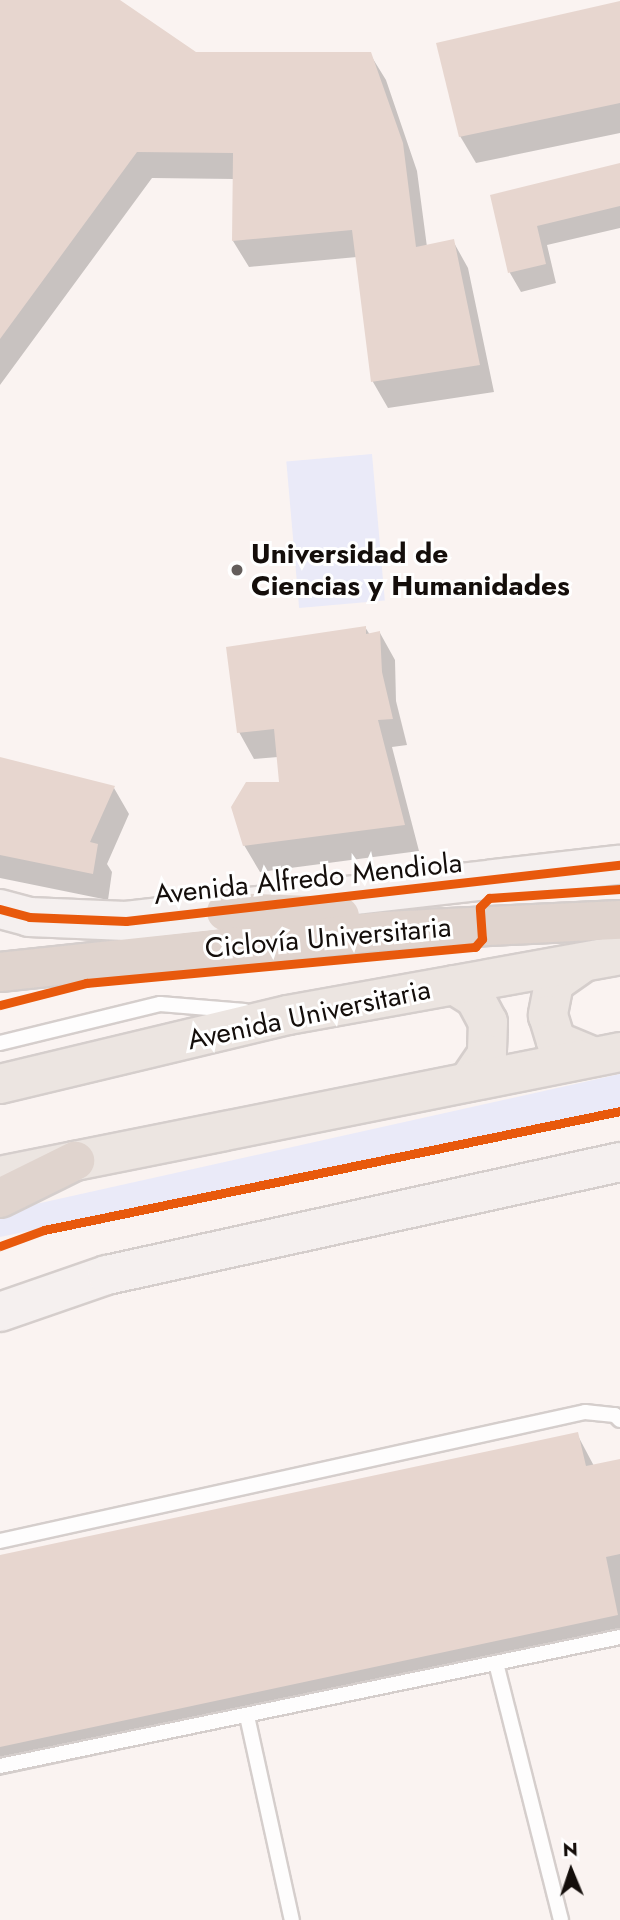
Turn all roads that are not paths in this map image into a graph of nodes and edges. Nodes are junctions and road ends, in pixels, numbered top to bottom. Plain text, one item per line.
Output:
1 (620, 865) edge
2 (0, 909) edge
3 (226, 912) junction
4 (620, 920) edge
5 (457, 928) junction
6 (602, 959) edge
7 (0, 972) edge
8 (454, 985) junction
9 (288, 1015) junction
10 (0, 1043) edge
11 (607, 1054) edge
12 (468, 1082) junction
13 (0, 1084) edge
14 (75, 1161) junction
15 (620, 1162) edge
16 (0, 1176) edge
17 (0, 1198) edge
18 (0, 1312) edge
19 (620, 1420) edge
20 (0, 1541) edge
21 (620, 1637) edge
22 (496, 1663) junction
23 (247, 1716) junction
24 (0, 1766) edge
25 (292, 1920) edge
26 (561, 1920) edge

1 - 3 main road, Avenida Alfredo Mendiola
2 - 3 main road, Avenida Alfredo Mendiola
3 - 5 highway
4 - 5 highway
5 - 7 highway
6 - 8 main road, Avenida Universitaria
6 - 11 main road
8 - 9 main road, Avenida Universitaria
8 - 12 main road
9 - 10 lane
9 - 13 main road, Avenida Universitaria
11 - 12 main road
12 - 14 main road
14 - 16 main road
14 - 17 highway
15 - 18 main road
19 - 20 lane
21 - 22 lane
22 - 23 lane
22 - 26 lane
23 - 24 lane
23 - 25 lane

